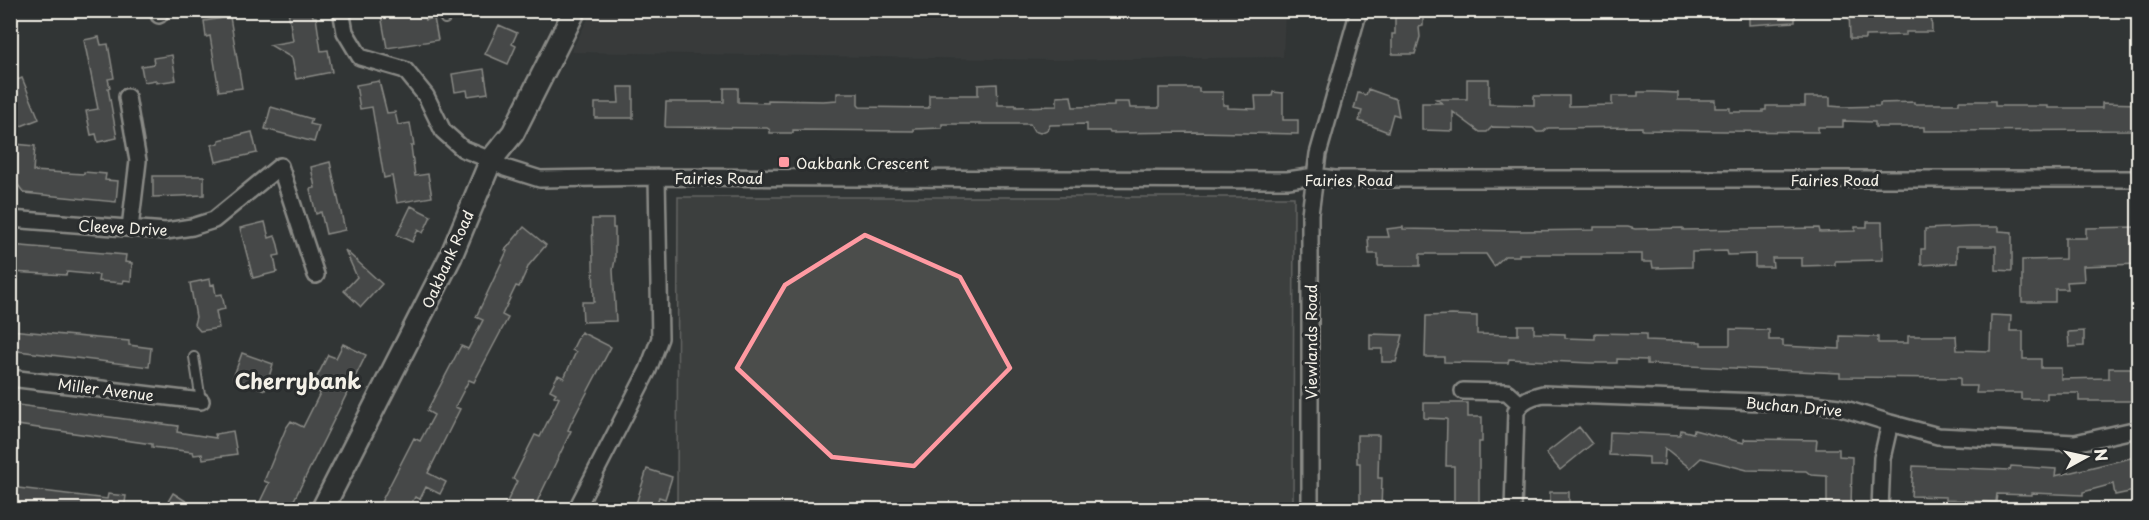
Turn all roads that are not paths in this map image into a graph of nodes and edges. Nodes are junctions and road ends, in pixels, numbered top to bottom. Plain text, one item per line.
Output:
1 (342, 10) edge
2 (575, 10) edge
3 (1359, 10) edge
4 (127, 97) dead end
5 (491, 160) junction
6 (1315, 176) junction
7 (657, 177) junction
8 (2139, 179) edge
9 (10, 219) edge
10 (130, 228) junction
11 (316, 275) dead end
12 (194, 357) dead end
13 (10, 378) edge
14 (1463, 391) dead end
15 (201, 401) joint
16 (1520, 404) junction
17 (1890, 423) junction
18 (2139, 429) edge
19 (322, 510) edge
20 (576, 510) edge
21 (1310, 510) edge
22 (1513, 510) edge
23 (1880, 510) edge

1 - 5 street, Fairies Road
2 - 5 street, Oakbank Road
3 - 6 street, Viewlands Road
4 - 10 street
5 - 7 street, Fairies Road
5 - 19 street, Oakbank Road
6 - 7 street, Fairies Road
6 - 8 street, Fairies Road
6 - 21 street, Viewlands Road
7 - 20 street
9 - 10 street, Cleeve Drive
10 - 11 street, Cleeve Drive
12 - 15 lane
13 - 15 street, Miller Avenue
14 - 16 street
16 - 17 street, Buchan Drive
16 - 22 street
17 - 18 street, Buchan Drive
17 - 23 street

